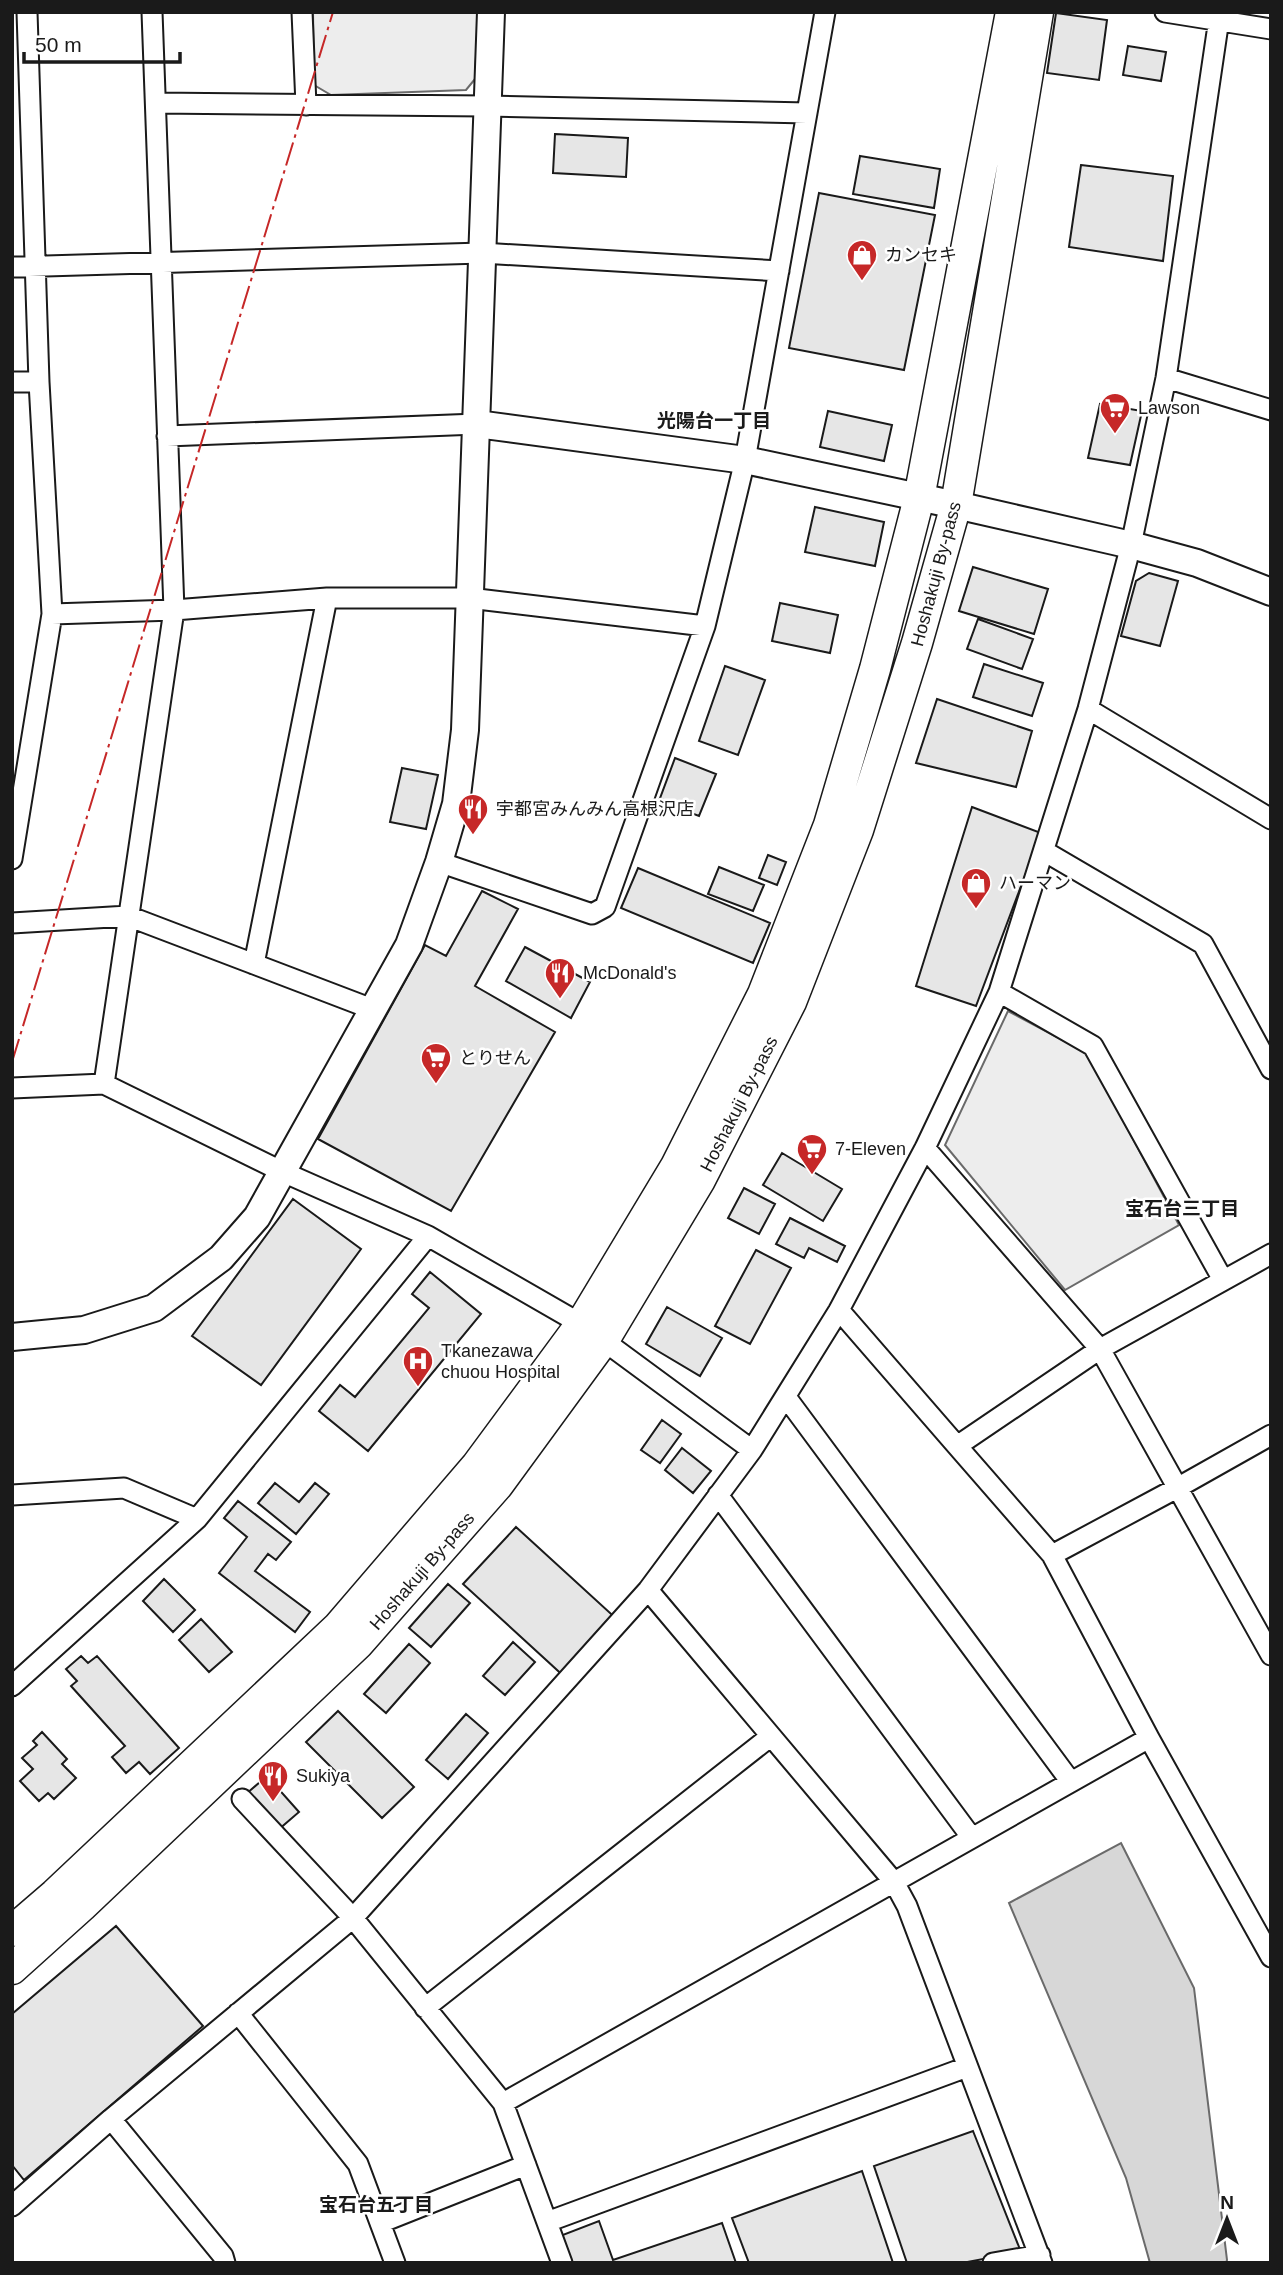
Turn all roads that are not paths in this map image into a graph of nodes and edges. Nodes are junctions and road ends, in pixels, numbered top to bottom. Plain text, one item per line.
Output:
1 (27, 12) edge
2 (152, 12) edge
3 (302, 12) edge
4 (491, 12) edge
5 (825, 12) edge
6 (1012, 12) edge
7 (1038, 12) edge
8 (1165, 12) edge
9 (1220, 16) edge
10 (1271, 29) edge
11 (156, 103) junction
12 (306, 105) junction
13 (487, 106) junction
14 (807, 113) junction
15 (482, 253) junction
16 (161, 261) junction
17 (35, 266) junction
18 (12, 267) edge
19 (779, 271) junction
20 (1166, 377) junction
21 (12, 382) edge
22 (39, 382) junction
23 (1271, 410) edge
24 (477, 424) junction
25 (167, 436) junction
26 (745, 460) junction
27 (919, 498) junction
28 (956, 505) junction
29 (1131, 545) junction
30 (1271, 592) edge
31 (327, 598) junction
32 (469, 598) junction
33 (174, 610) junction
34 (52, 614) junction
35 (705, 626) junction
36 (1088, 709) junction
37 (1271, 819) edge
38 (1044, 850) junction
39 (12, 859) edge
40 (439, 862) junction
41 (128, 916) junction
42 (12, 923) edge
43 (254, 964) junction
44 (999, 992) junction
45 (372, 1009) junction
46 (1271, 1069) edge
47 (104, 1084) junction
48 (12, 1088) edge
49 (925, 1148) junction
50 (283, 1172) junction
51 (428, 1236) junction
52 (1271, 1254) edge
53 (1223, 1280) junction
54 (839, 1310) junction
55 (593, 1332) junction
56 (12, 1337) edge
57 (1100, 1349) junction
58 (786, 1398) junction
59 (1271, 1435) edge
60 (957, 1446) junction
61 (752, 1450) junction
62 (1177, 1488) junction
63 (12, 1495) edge
64 (718, 1495) junction
65 (197, 1519) junction
66 (1052, 1555) junction
67 (648, 1590) junction
68 (1271, 1655) edge
69 (12, 1686) edge
70 (771, 1736) junction
71 (1149, 1738) junction
72 (1071, 1782) junction
73 (242, 1799) dead end
74 (972, 1838) junction
75 (894, 1882) junction
76 (353, 1918) junction
77 (12, 1931) edge
78 (1271, 1957) edge
79 (12, 1969) edge
80 (425, 2008) junction
81 (238, 2014) junction
82 (967, 2067) junction
83 (503, 2103) junction
84 (111, 2119) junction
85 (526, 2165) junction
86 (12, 2206) edge
87 (547, 2222) junction
88 (380, 2223) junction
89 (1041, 2259) edge
90 (225, 2263) edge
91 (395, 2263) edge
92 (562, 2263) edge
93 (993, 2263) edge

1 - 17 street
2 - 11 street
3 - 12 street
4 - 13 street
5 - 14 street
6 - 27 main road, Hoshakuji By-pass
7 - 28 main road, Hoshakuji By-pass
8 - 9 street
9 - 10 street
9 - 20 street
11 - 12 street
11 - 16 street
12 - 13 street
13 - 14 street
13 - 15 street
14 - 19 street
15 - 16 street
15 - 19 street
15 - 24 street
16 - 17 street
16 - 25 street
17 - 18 street
17 - 22 street
19 - 26 street
20 - 23 street
20 - 29 street
21 - 22 street
22 - 34 street
24 - 25 street
24 - 26 street
24 - 32 street
25 - 33 street
26 - 27 street
26 - 35 street
27 - 28 street
27 - 55 main road, Hoshakuji By-pass
28 - 29 street
28 - 55 main road, Hoshakuji By-pass
29 - 30 street
29 - 36 street
31 - 32 street
31 - 33 street
31 - 43 street
32 - 35 street
32 - 40 street
33 - 34 street
33 - 41 street
34 - 39 street
35 - 40 street
36 - 37 street
36 - 38 street
38 - 44 street
38 - 46 street
40 - 45 street
41 - 42 street
41 - 43 street
41 - 47 street
43 - 45 street
44 - 49 street
44 - 53 street
45 - 50 street
47 - 48 street
47 - 50 street
49 - 54 street
49 - 57 street
50 - 51 street
50 - 56 street
51 - 55 street
51 - 65 street
52 - 53 street
53 - 57 street
54 - 58 street
54 - 60 street
55 - 61 street
55 - 77 main road, Hoshakuji By-pass
55 - 79 main road, Hoshakuji By-pass
57 - 60 street
57 - 62 street
58 - 61 street
58 - 72 street
59 - 62 street
60 - 66 street
61 - 64 street
62 - 66 street
62 - 68 street
63 - 65 street
64 - 67 street
64 - 74 street
65 - 69 street
66 - 71 street
67 - 70 street
67 - 76 street
70 - 75 street
70 - 80 street
71 - 72 street
71 - 78 street
72 - 74 street
73 - 76 street
74 - 75 street
75 - 82 street
75 - 83 street
76 - 80 street
76 - 81 street
80 - 83 street
81 - 84 street
81 - 88 street
82 - 87 street
82 - 89 street
83 - 85 street
84 - 86 street
84 - 90 street
85 - 87 street
85 - 88 street
87 - 92 street
88 - 91 street
89 - 93 street

